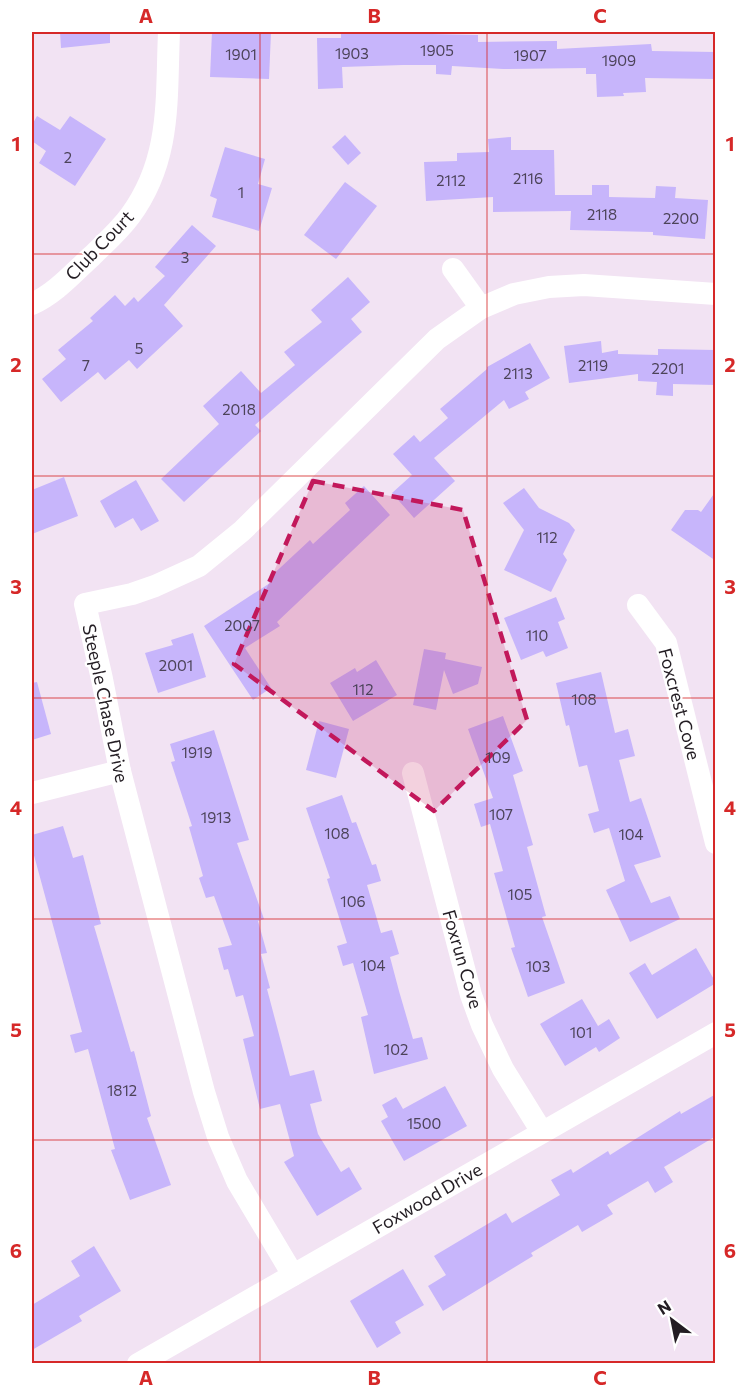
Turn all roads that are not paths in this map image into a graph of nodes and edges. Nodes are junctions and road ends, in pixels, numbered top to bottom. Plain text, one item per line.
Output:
1 (169, 32) edge
2 (453, 269) dead end
3 (716, 294) edge
4 (32, 304) edge
5 (481, 308) junction
6 (638, 606) dead end
7 (120, 771) junction
8 (413, 773) dead end
9 (32, 793) edge
10 (716, 843) edge
11 (716, 1033) edge
12 (542, 1132) junction
13 (293, 1275) junction
14 (138, 1364) edge

1 - 4 street, Club Court
2 - 5 street
3 - 5 street, Steeple Chase Drive
5 - 7 street, Steeple Chase Drive
6 - 10 street, Foxcrest Cove
7 - 9 street
7 - 13 street, Steeple Chase Drive
8 - 12 street, Foxrun Cove
11 - 12 street, Foxwood Drive
12 - 13 street, Foxwood Drive
13 - 14 street, Foxwood Drive

